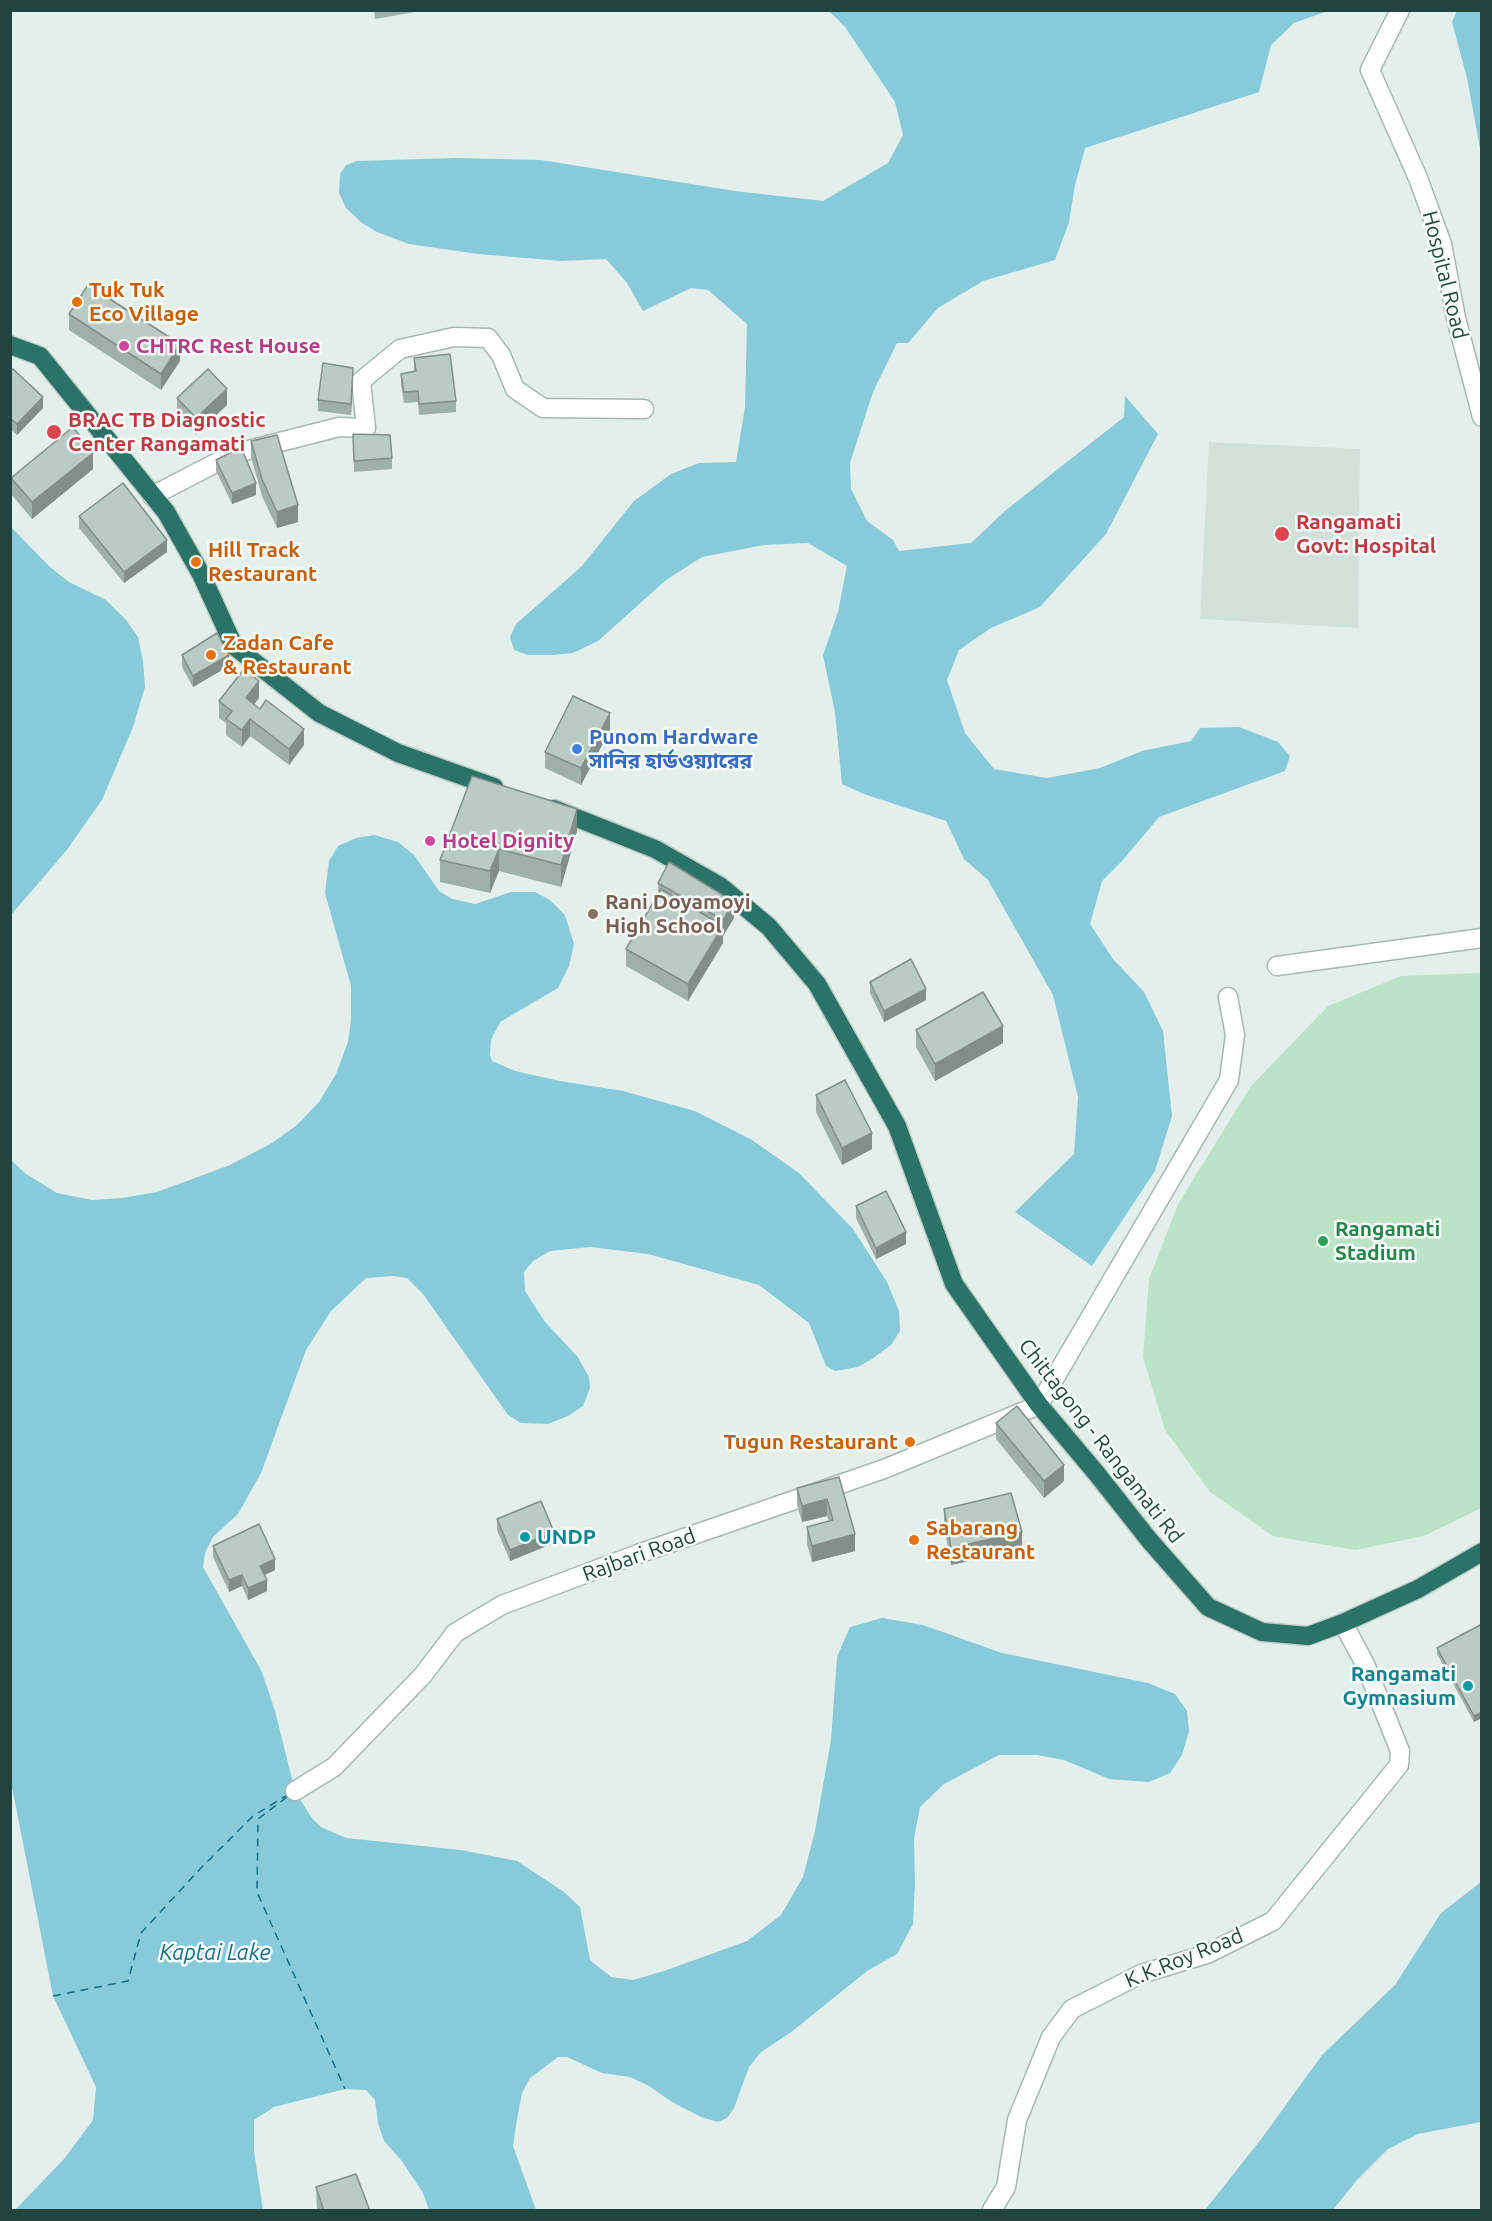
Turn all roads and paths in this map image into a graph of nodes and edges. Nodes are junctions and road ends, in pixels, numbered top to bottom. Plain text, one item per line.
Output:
1 (1400, 10) edge
2 (10, 345) edge
3 (644, 409) dead end
4 (1482, 417) edge
5 (152, 496) junction
6 (514, 794) edge
7 (535, 802) edge
8 (1482, 938) edge
9 (1277, 966) dead end
10 (1228, 997) dead end
11 (1038, 1405) junction
12 (1482, 1552) edge
13 (1343, 1623) junction
14 (295, 1791) dead end
15 (992, 2211) edge

1 - 4 street, Hospital Road
2 - 5 highway
3 - 5 street
5 - 6 highway
7 - 11 highway, Chittagong - Rangamati Rd
8 - 9 street
10 - 11 street
11 - 13 highway, Chittagong - Rangamati Rd
11 - 14 street, Rajbari Road
12 - 13 highway, Chittagong - Rangamati Rd
13 - 15 street, K.K.Roy Road

